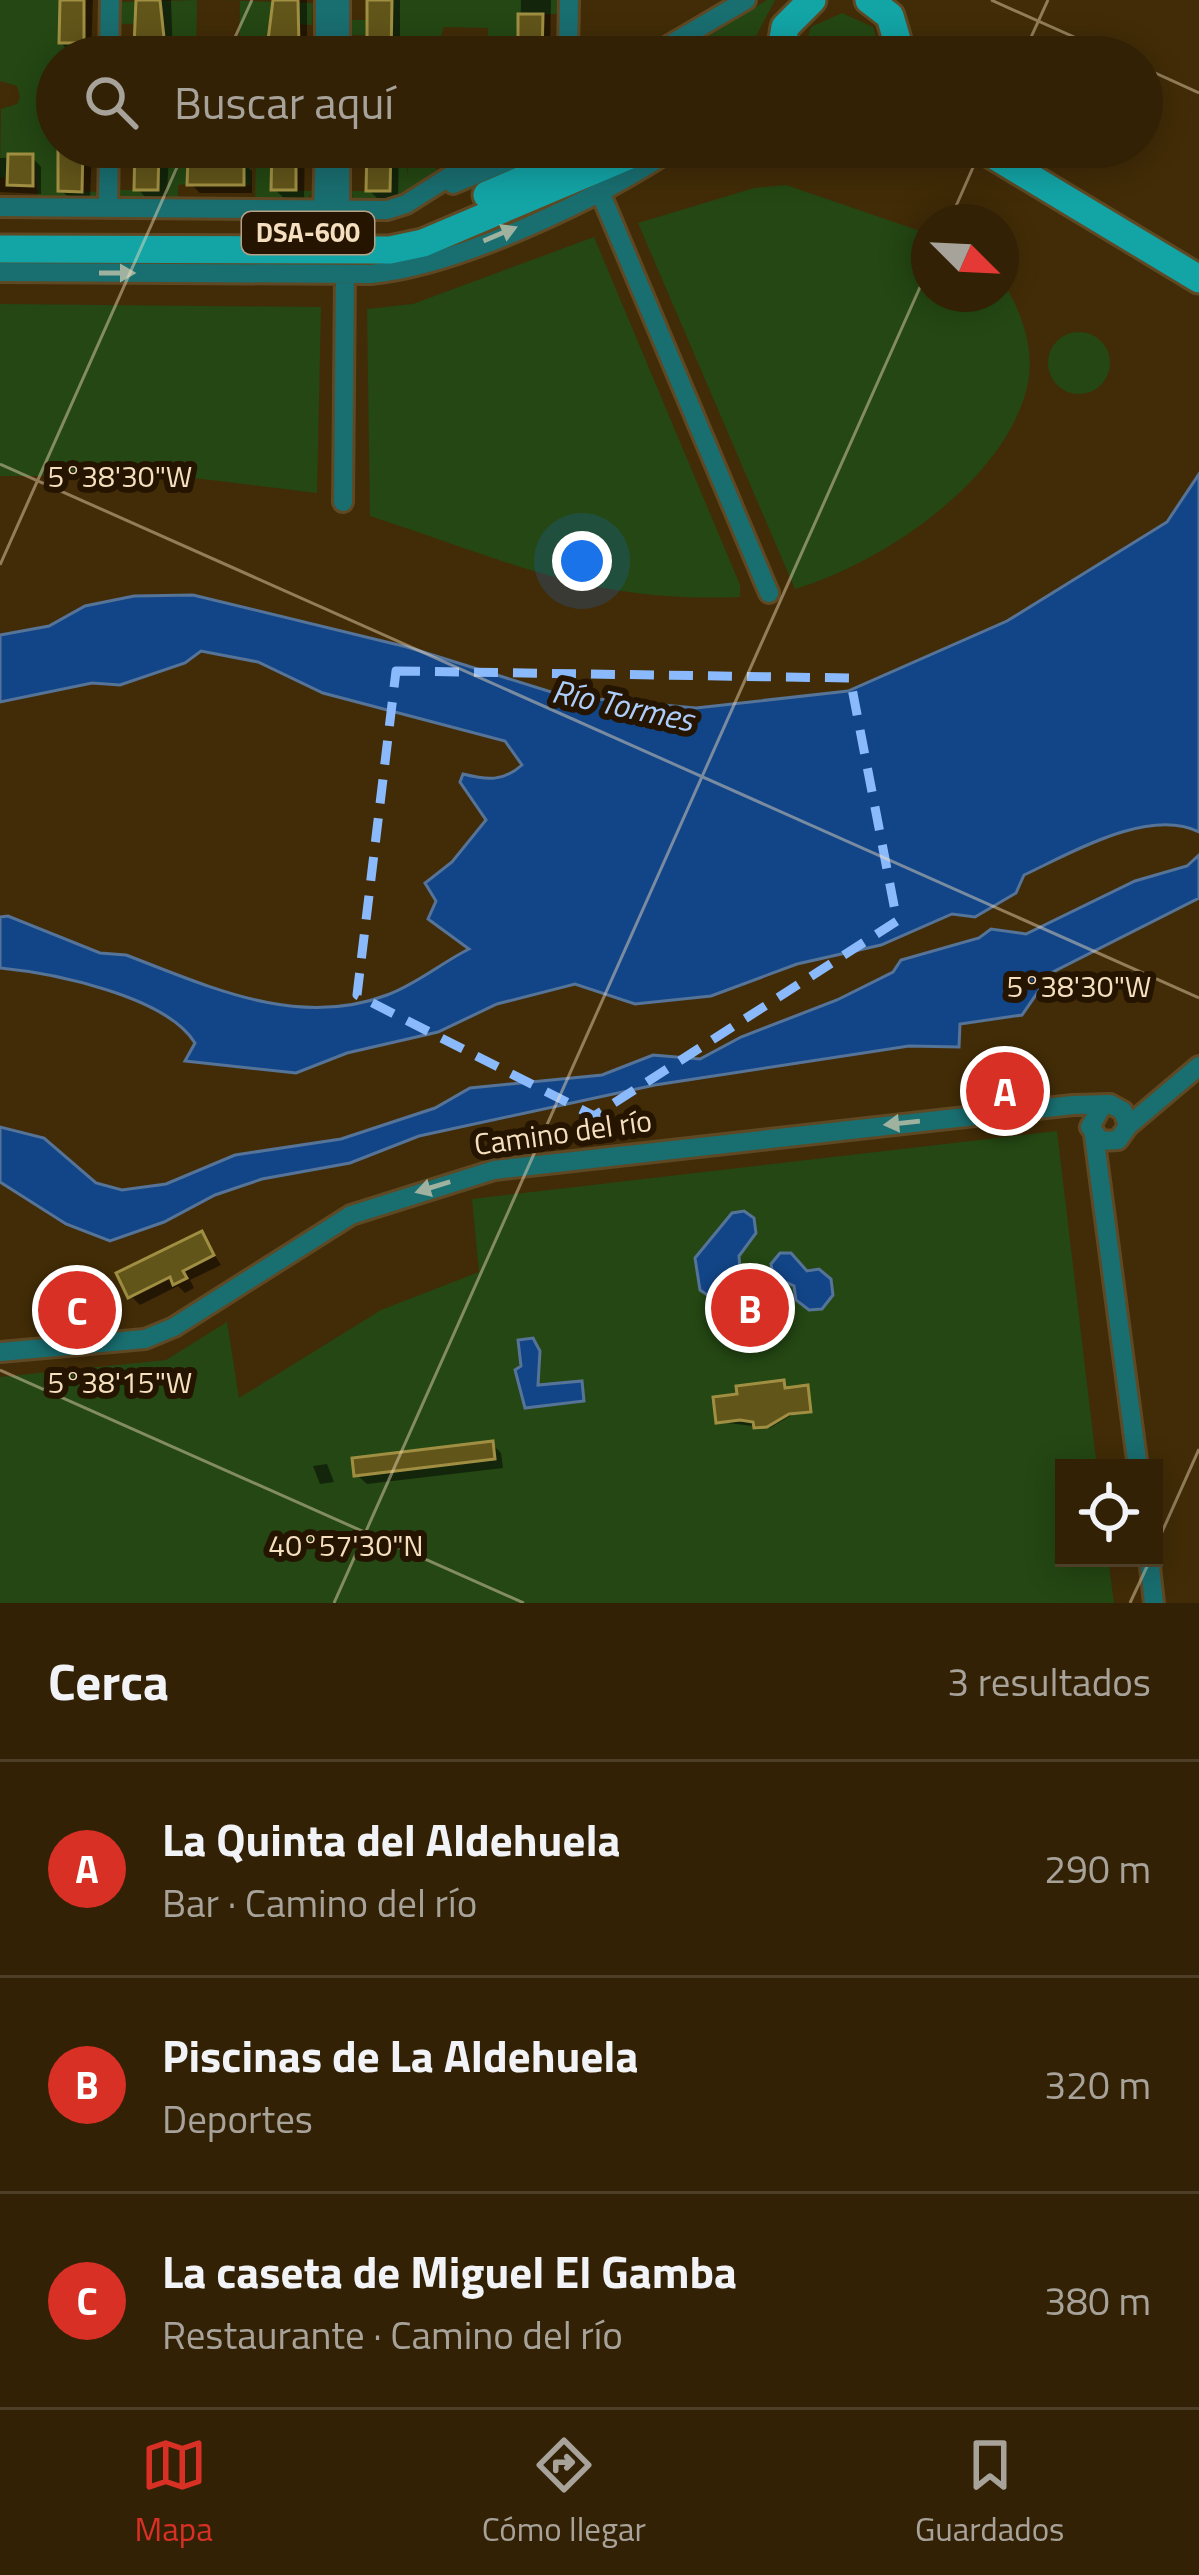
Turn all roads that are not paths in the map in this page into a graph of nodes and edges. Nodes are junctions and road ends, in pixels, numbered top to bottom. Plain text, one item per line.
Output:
1 (110, 0) edge
2 (325, 0) edge
3 (340, 0) edge
4 (569, 0) edge
5 (746, 0) edge
6 (812, 0) edge
7 (873, 1) edge
8 (110, 36) edge
9 (325, 36) edge
10 (340, 36) edge
11 (568, 36) edge
12 (685, 36) edge
13 (782, 36) edge
14 (899, 36) edge
15 (109, 168) edge
16 (327, 168) edge
17 (337, 168) edge
18 (463, 168) edge
19 (493, 168) edge
20 (549, 168) edge
21 (600, 168) edge
22 (641, 168) edge
23 (1019, 168) edge
24 (1042, 168) edge
25 (600, 192) junction
26 (406, 204) junction
27 (0, 207) edge
28 (109, 208) junction
29 (331, 211) junction
30 (1112, 218) junction
31 (0, 231) edge
32 (0, 249) edge
33 (1199, 261) edge
34 (0, 272) edge
35 (345, 274) junction
36 (1199, 279) edge
37 (344, 502) dead end
38 (769, 593) dead end
39 (1199, 1066) edge
40 (1168, 1088) junction
41 (1110, 1106) junction
42 (1123, 1133) junction
43 (1094, 1135) junction
44 (1105, 1210) junction
45 (0, 1352) edge
46 (1137, 1459) edge
47 (1150, 1567) edge
48 (1154, 1603) edge

1 - 8 street
2 - 9 street
3 - 10 street
4 - 11 street
5 - 12 street
6 - 13 main road
7 - 14 main road
15 - 28 street
16 - 29 street
17 - 29 street
18 - 26 street
19 - 26 street
20 - 31 main road, DSA-600
21 - 32 main road, DSA-600
22 - 25 street
23 - 30 main road
24 - 30 main road
35 -> 25 street
25 - 38 street
26 - 29 street
27 - 28 street
28 - 29 street
30 - 33 main road
30 - 36 main road
34 -> 35 street
35 - 37 street
39 - 40 street
40 - 41 street, Camino del río
40 - 42 street
41 - 42 street
41 - 43 street
41 -> 45 street, Camino del río
42 - 43 street
42 - 44 street
43 - 44 street
44 - 46 street
47 - 48 street

